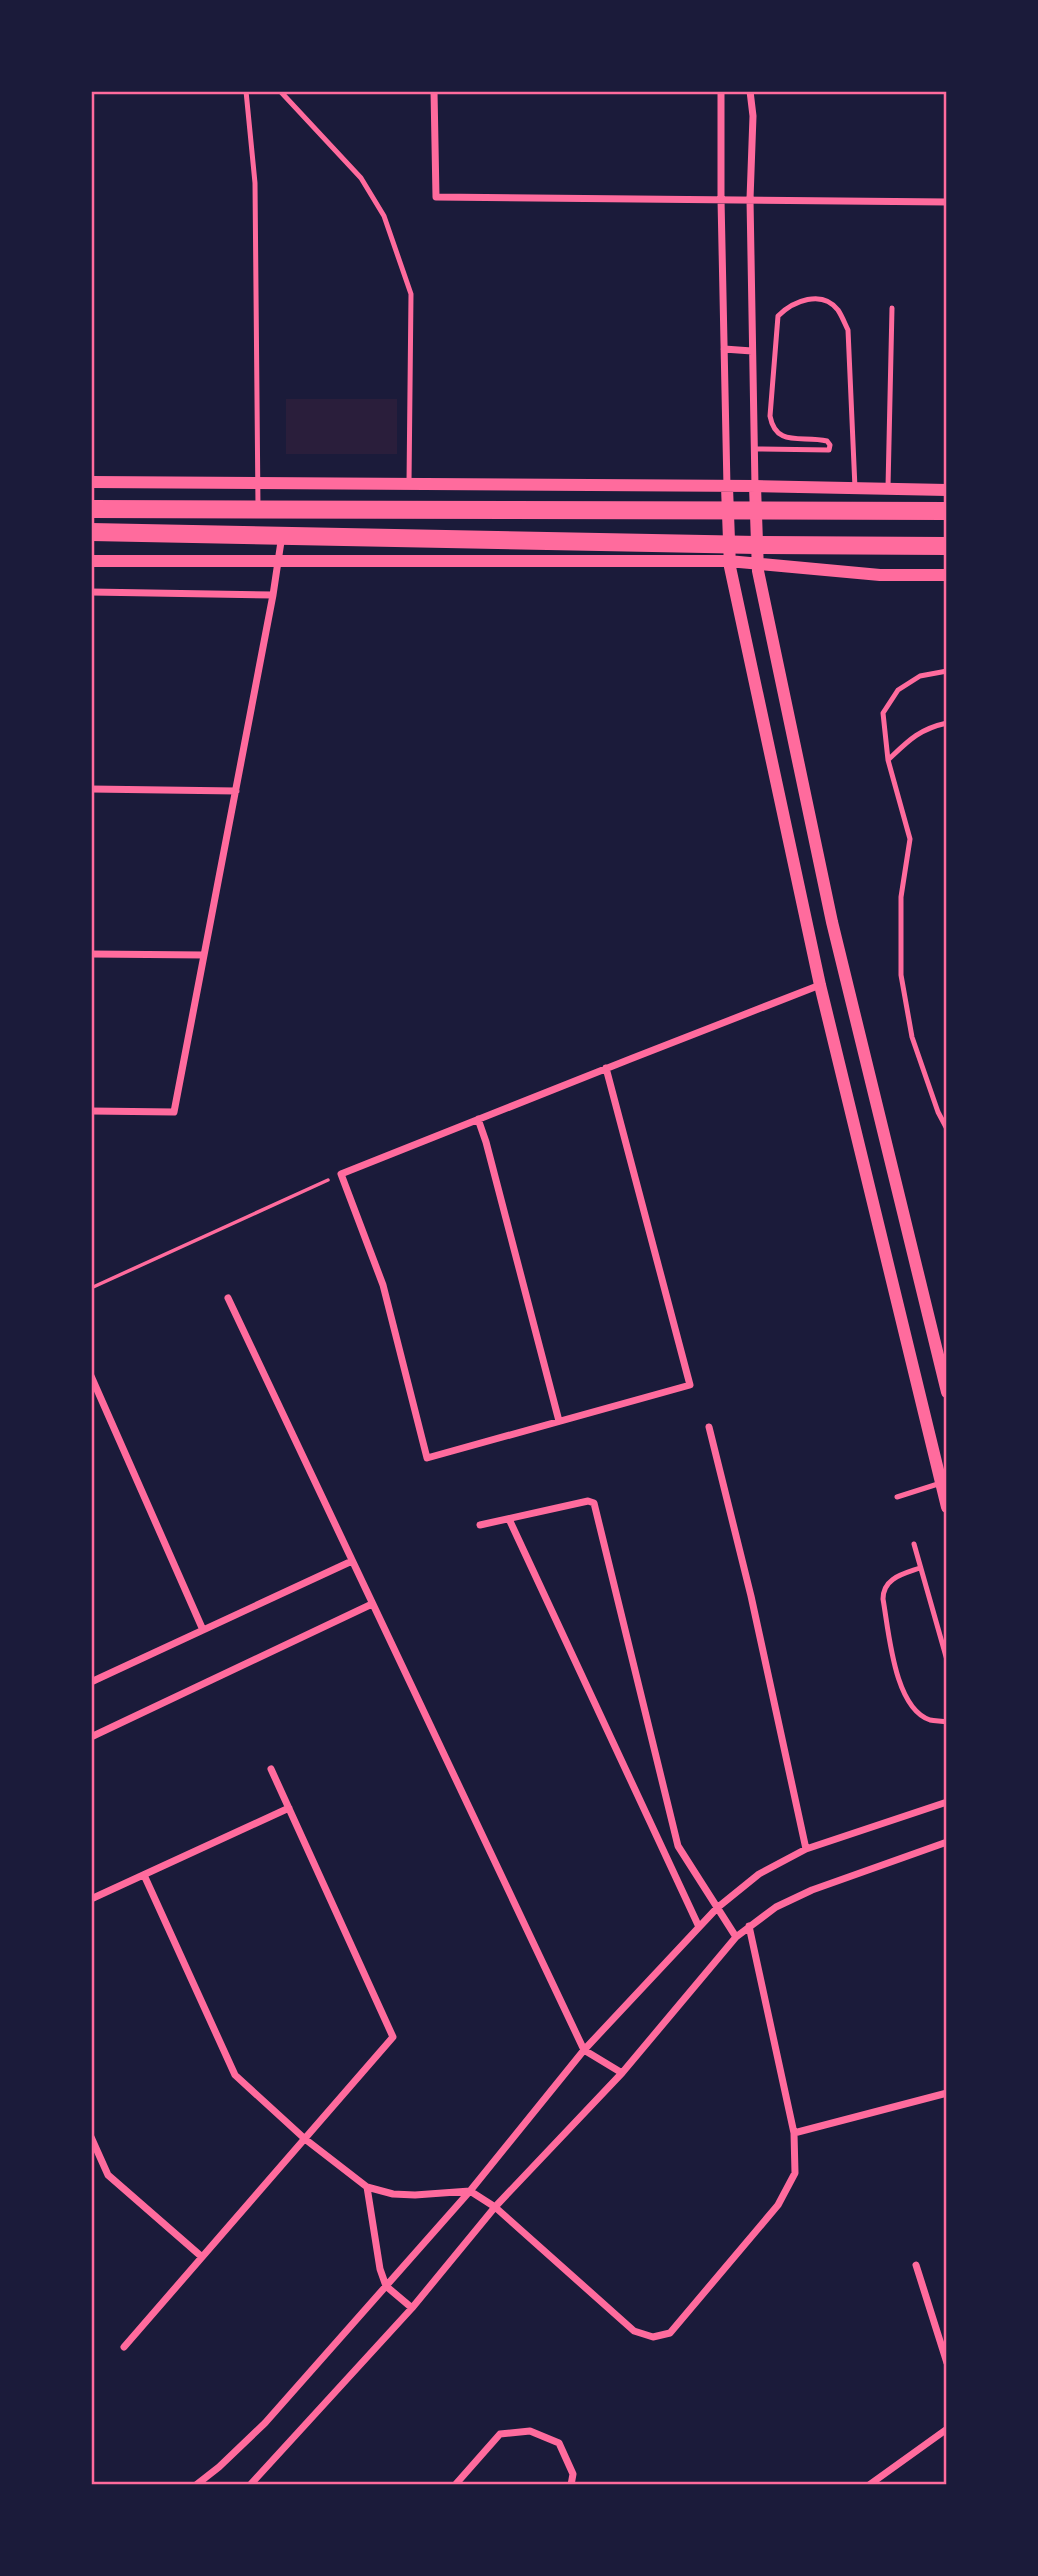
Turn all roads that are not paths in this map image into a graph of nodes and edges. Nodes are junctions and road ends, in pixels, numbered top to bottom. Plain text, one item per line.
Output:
1 (246, 91) edge
2 (280, 91) edge
3 (721, 91) edge
4 (750, 91) edge
5 (434, 92) edge
6 (721, 199) junction
7 (750, 199) junction
8 (947, 202) edge
9 (891, 308) dead end
10 (724, 349) junction
11 (752, 351) junction
12 (755, 449) junction
13 (91, 482) edge
14 (257, 483) junction
15 (409, 483) junction
16 (755, 486) junction
17 (727, 487) junction
18 (888, 487) junction
19 (855, 488) junction
20 (947, 490) edge
21 (91, 509) edge
22 (727, 510) junction
23 (258, 511) junction
24 (755, 511) junction
25 (947, 511) edge
26 (91, 532) edge
27 (282, 534) junction
28 (757, 545) junction
29 (947, 546) edge
30 (728, 552) junction
31 (91, 561) edge
32 (278, 561) junction
33 (757, 565) junction
34 (947, 575) edge
35 (91, 592) edge
36 (273, 595) junction
37 (947, 671) edge
38 (947, 723) edge
39 (888, 760) junction
40 (91, 789) edge
41 (236, 791) junction
42 (91, 954) edge
43 (204, 955) junction
44 (820, 985) junction
45 (606, 1069) junction
46 (91, 1111) edge
47 (478, 1119) junction
48 (947, 1129) edge
49 (228, 1298) dead end
50 (91, 1376) edge
51 (947, 1392) edge
52 (559, 1421) junction
53 (709, 1427) dead end
54 (941, 1483) junction
55 (897, 1497) dead end
56 (947, 1507) edge
57 (509, 1519) junction
58 (480, 1525) dead end
59 (914, 1544) dead end
60 (352, 1561) junction
61 (920, 1568) junction
62 (372, 1604) junction
63 (203, 1630) junction
64 (944, 1642) edge
65 (947, 1660) edge
66 (91, 1682) edge
67 (947, 1722) edge
68 (91, 1737) edge
69 (271, 1769) dead end
70 (947, 1802) edge
71 (289, 1808) junction
72 (947, 1842) edge
73 (678, 1846) junction
74 (806, 1849) junction
75 (663, 1853) junction
76 (144, 1875) junction
77 (91, 1899) edge
78 (717, 1908) junction
79 (749, 1926) junction
80 (699, 1927) junction
81 (736, 1937) junction
82 (584, 2050) junction
83 (622, 2073) junction
84 (947, 2093) edge
85 (794, 2133) junction
86 (91, 2137) edge
87 (305, 2139) junction
88 (366, 2187) junction
89 (470, 2190) junction
90 (495, 2207) junction
91 (202, 2257) junction
92 (916, 2264) dead end
93 (386, 2286) junction
94 (412, 2308) junction
95 (124, 2347) dead end
96 (947, 2363) edge
97 (947, 2429) edge
98 (196, 2485) edge
99 (250, 2485) edge
100 (455, 2485) edge
101 (571, 2485) edge
102 (869, 2485) edge

1 - 14 lane
2 - 15 lane
3 - 6 street
4 - 7 street
5 - 6 street
6 - 7 street
6 - 10 street
7 - 8 street
7 - 11 street
9 - 18 lane
10 - 11 street
10 - 17 street
11 - 12 street
12 - 16 street
12 - 19 lane
13 - 14 street
14 - 15 street
14 - 23 lane
15 - 17 street
16 - 17 street
16 - 19 street
16 - 24 street
17 - 22 street
18 - 19 street
18 - 20 street
21 - 23 main road
22 - 23 main road
22 - 24 main road
22 - 30 street
24 - 25 main road
24 - 28 street
26 - 27 main road
27 - 30 main road
27 - 32 street
28 - 29 main road
28 - 30 main road
28 - 33 street
30 - 32 street
30 - 33 street
30 - 44 street
31 - 32 street
32 - 36 street
33 - 34 street
33 - 51 street
35 - 36 street
36 - 41 street
37 - 39 lane
38 - 39 lane
39 - 48 lane
40 - 41 street
41 - 43 street
42 - 43 street
43 - 46 street
44 - 45 street
44 - 54 street
45 - 47 street
45 - 52 street
47 - 52 street
47 - 52 street
49 - 60 street
50 - 63 street
53 - 74 street
54 - 55 lane
54 - 56 street
57 - 58 street
57 - 73 street
57 - 75 street
59 - 61 lane
60 - 62 street
60 - 63 street
61 - 64 lane
61 - 67 lane
62 - 68 street
62 - 82 street
63 - 66 street
64 - 65 lane
69 - 71 street
70 - 74 street
71 - 76 street
71 - 87 street
72 - 79 street
73 - 75 street
73 - 78 street
74 - 78 street
75 - 80 street
76 - 77 street
76 - 87 street
78 - 80 street
78 - 81 street
79 - 81 street
79 - 85 street
80 - 82 street
81 - 83 street
82 - 83 street
82 - 89 street
83 - 90 street
84 - 85 street
85 - 90 street
86 - 91 street
87 - 88 street
87 - 91 street
88 - 89 street
88 - 93 street
89 - 90 street
89 - 93 street
90 - 94 street
91 - 95 street
92 - 96 street
93 - 94 street
93 - 98 street
94 - 99 street
97 - 102 street
100 - 101 street

